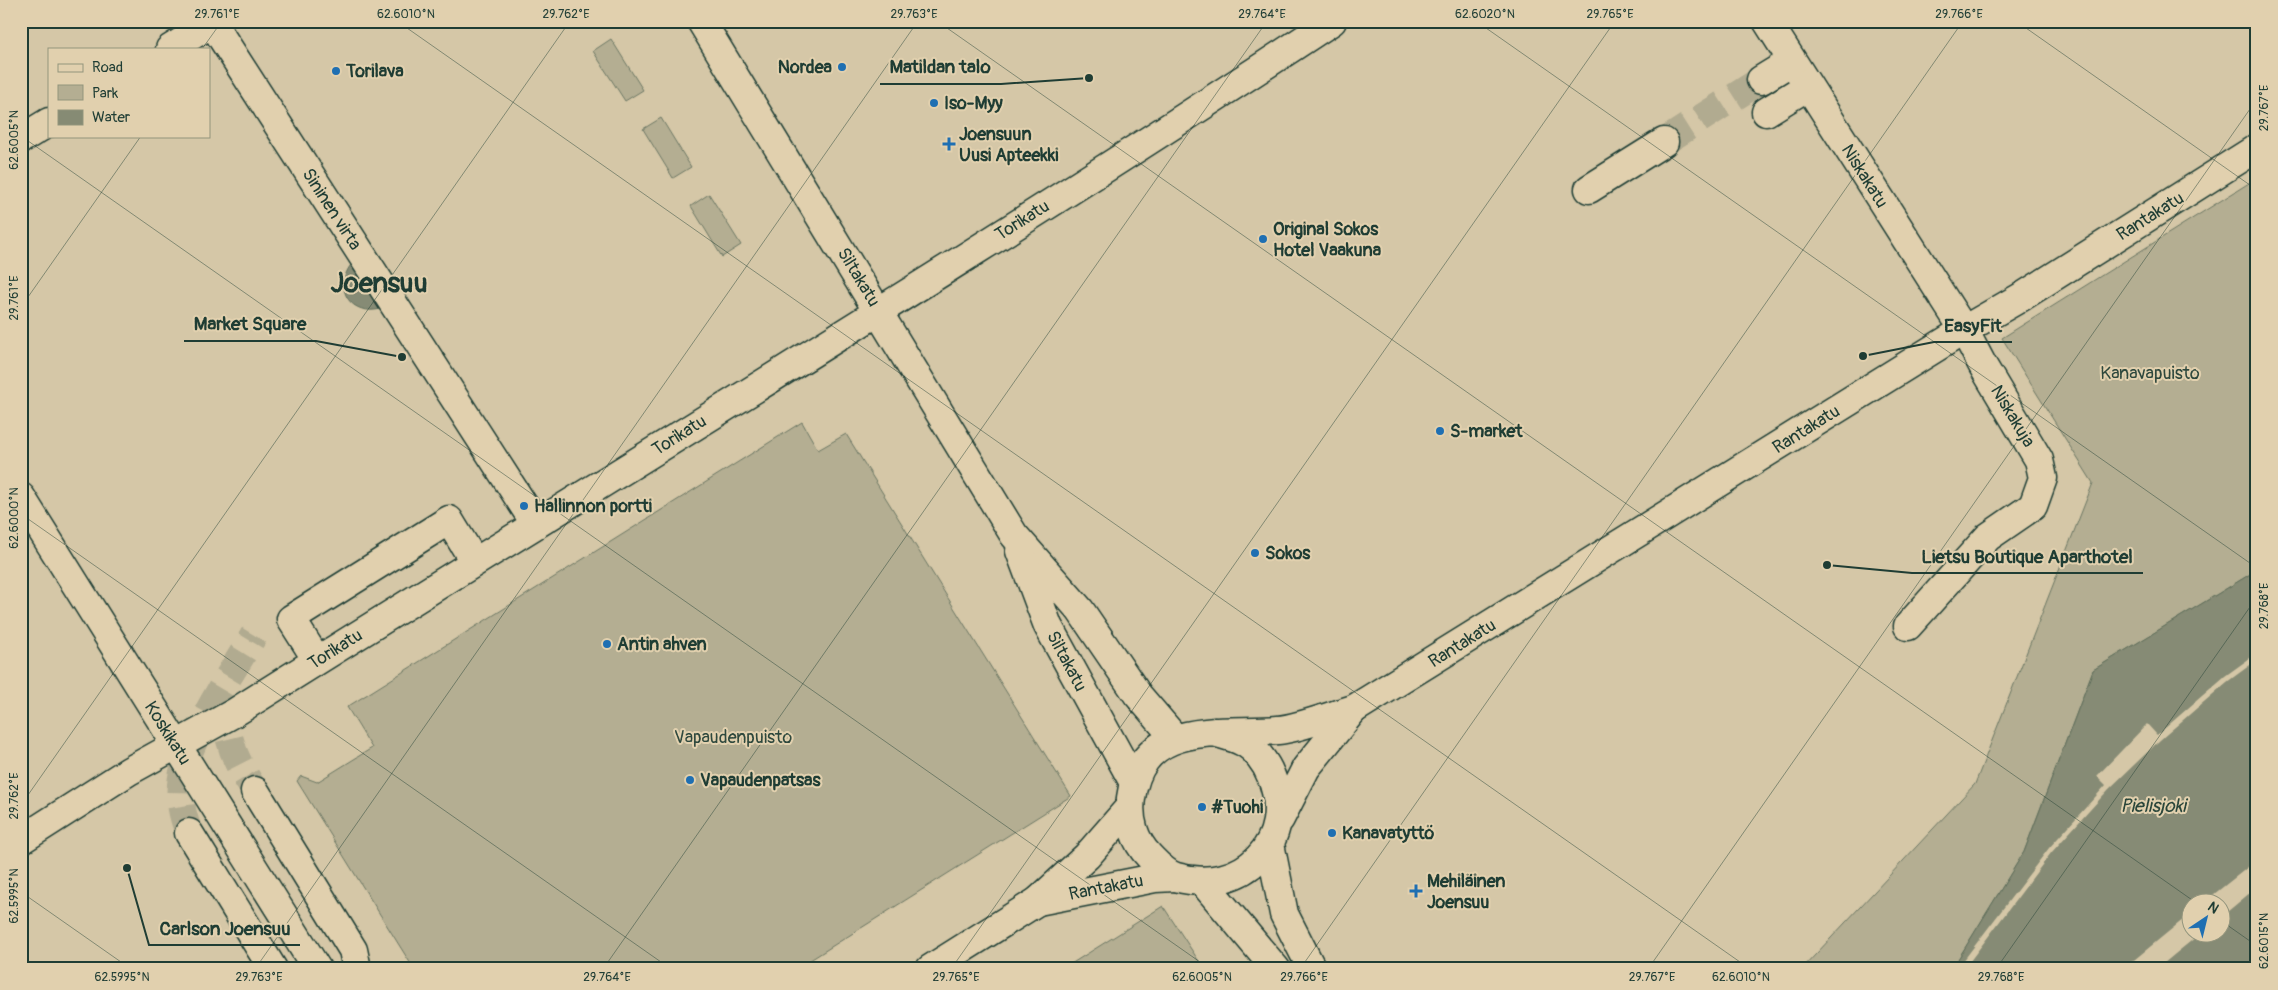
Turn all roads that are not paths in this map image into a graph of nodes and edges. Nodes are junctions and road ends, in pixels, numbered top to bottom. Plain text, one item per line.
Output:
1 (701, 21) edge
2 (1332, 21) edge
3 (1767, 21) edge
4 (213, 22) edge
5 (172, 48) edge
6 (1792, 61) junction
7 (1761, 80) tunnel mouth
8 (1808, 86) junction
9 (1766, 112) dead end
10 (48, 123) edge
11 (21, 139) edge
12 (1664, 142) tunnel mouth
13 (2257, 148) edge
14 (1589, 189) dead end
15 (879, 310) junction
16 (1964, 330) junction
17 (21, 497) edge
18 (535, 523) junction
19 (1014, 535) junction
20 (474, 562) junction
21 (1908, 626) dead end
22 (317, 660) junction
23 (1354, 709) junction
24 (1214, 732) junction
25 (1174, 737) junction
26 (176, 745) junction
27 (1133, 782) junction
28 (255, 792) tunnel mouth
29 (1129, 808) junction
30 (189, 833) tunnel mouth
31 (1274, 834) junction
32 (21, 840) edge
33 (1175, 877) junction
34 (1202, 881) junction
35 (1038, 901) junction
36 (273, 969) edge
37 (317, 969) edge
38 (357, 969) edge
39 (930, 969) edge
40 (1276, 969) edge
41 (1312, 969) edge

1 - 15 street, Siltakatu
2 - 15 street, Torikatu
3 - 6 street, Niskakatu
4 - 5 street
4 - 18 street, Sininen virta
6 - 7 street
6 - 8 street, Niskakatu
8 - 9 street
8 - 16 street, Niskakatu
10 - 11 street
12 - 14 street
13 - 16 street, Rantakatu
15 - 18 street, Torikatu
15 - 19 street, Siltakatu
16 - 21 street, Niskakuja
16 - 23 street, Rantakatu
17 - 26 street, Koskikatu
18 - 20 street, Torikatu
19 - 25 street, Siltakatu
19 - 27 street, Siltakatu
20 - 22 street, Torikatu
20 - 22 street
22 - 26 street, Torikatu
23 - 24 street, Rantakatu
23 - 31 street, Rantakatu
24 - 25 street
24 - 31 street
25 - 27 street
26 - 32 street, Torikatu
26 - 37 street, Koskikatu
27 - 29 street
28 - 38 street
29 - 33 street
29 - 35 street, Rantakatu
30 - 36 street
31 - 34 street
31 - 41 street
33 - 34 street
33 - 35 street, Rantakatu
34 - 40 street
35 - 39 street, Rantakatu

